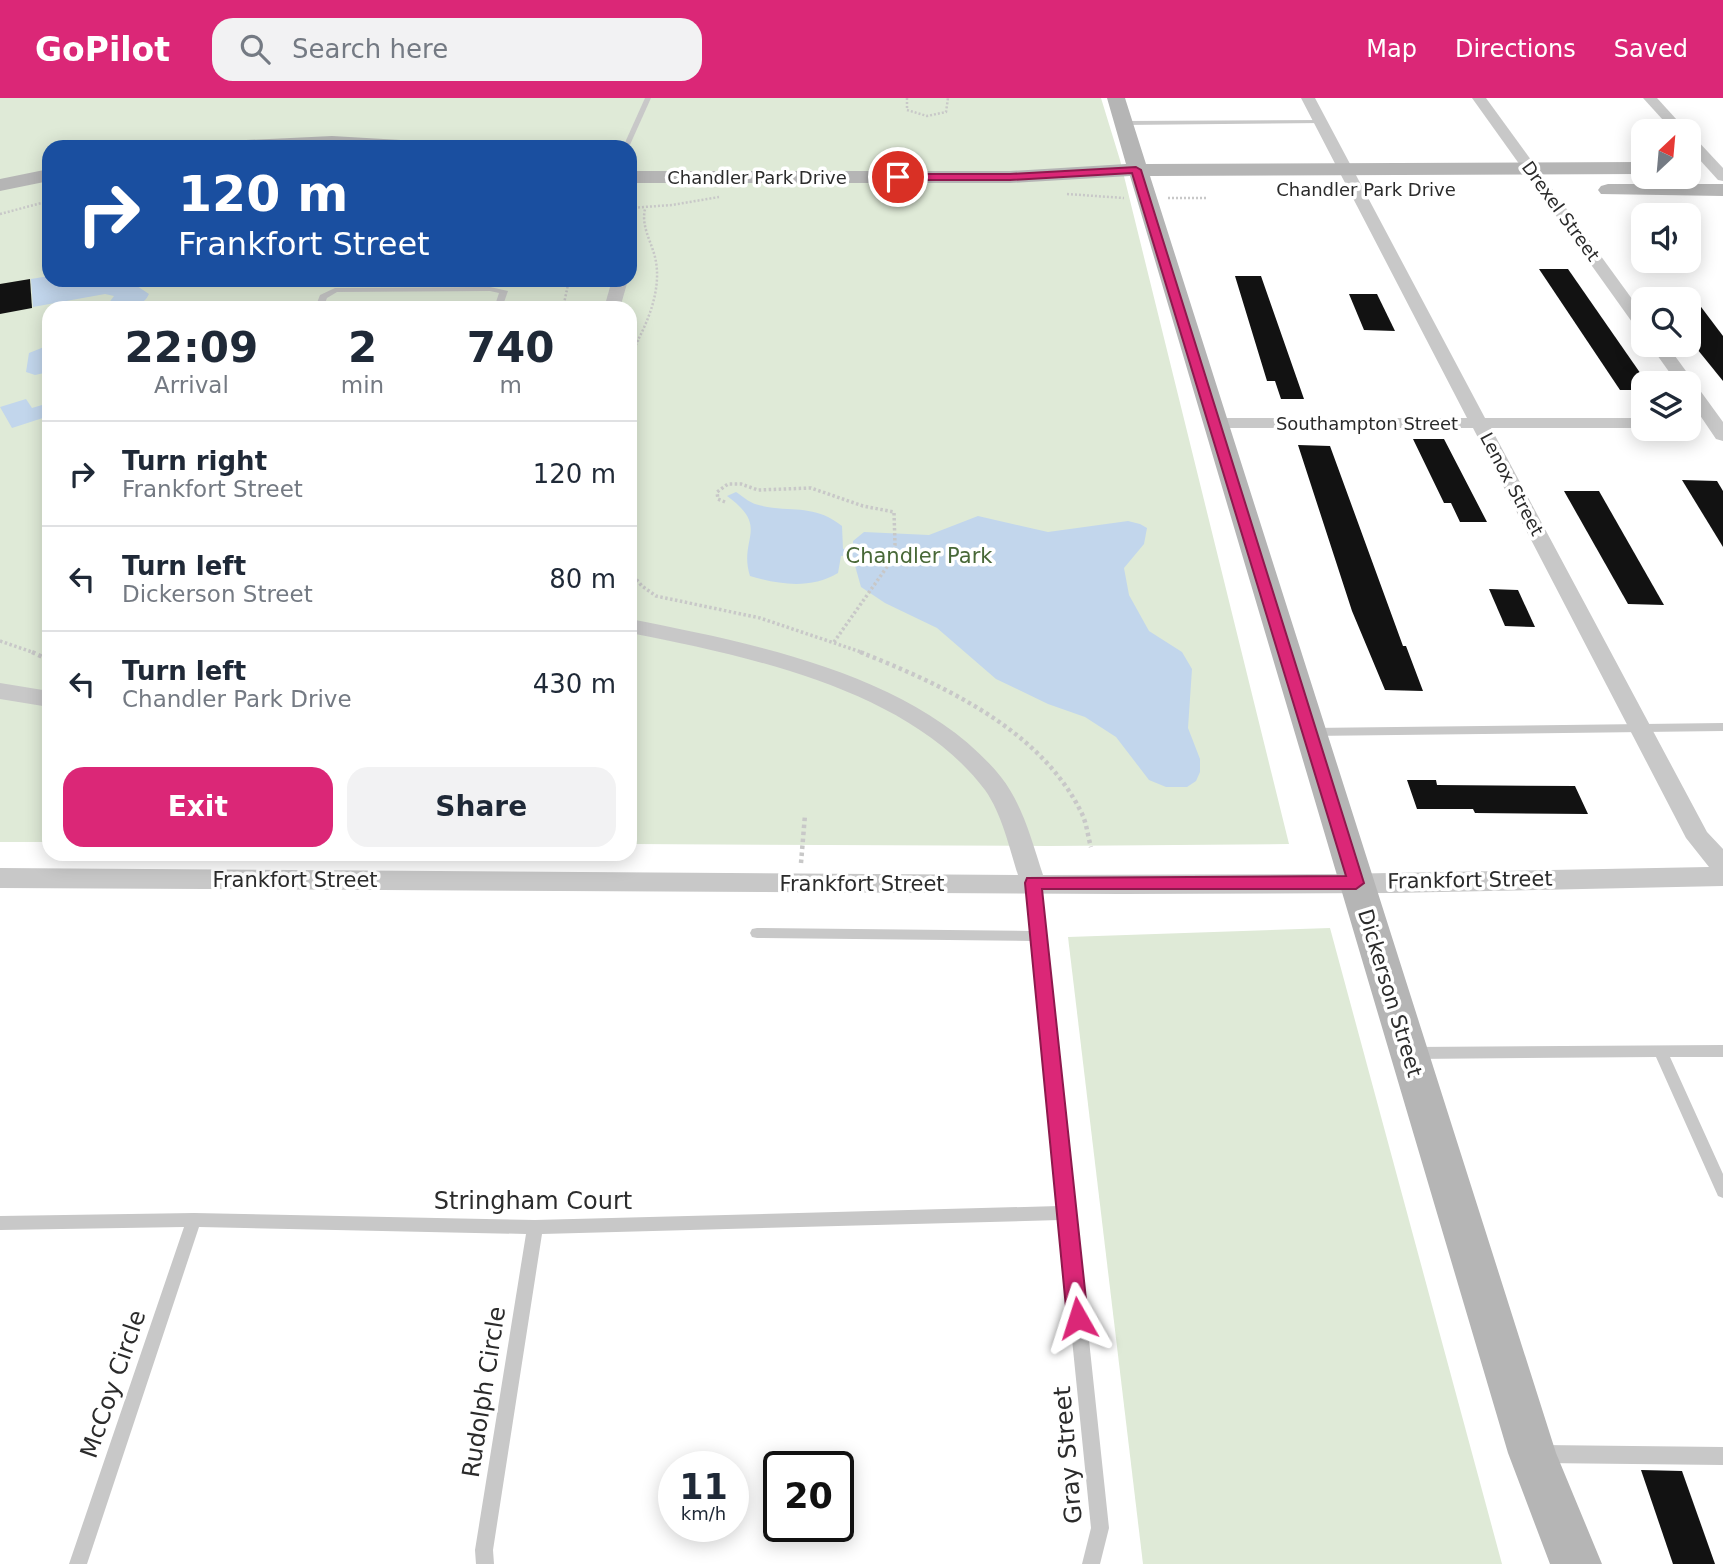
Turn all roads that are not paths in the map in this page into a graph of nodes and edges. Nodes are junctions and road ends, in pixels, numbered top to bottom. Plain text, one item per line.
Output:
1 (648, 98) edge
2 (1116, 98) edge
3 (1308, 98) edge
4 (1479, 98) edge
5 (1650, 98) edge
6 (1669, 119) edge
7 (1321, 122) junction
8 (1123, 123) junction
9 (629, 140) edge
10 (1701, 153) edge
11 (1345, 167) junction
12 (1529, 168) junction
13 (1631, 168) edge
14 (1701, 169) edge
15 (1720, 171) edge
16 (42, 176) edge
17 (637, 177) edge
18 (675, 177) junction
19 (1139, 179) junction
20 (637, 183) edge
21 (0, 185) edge
22 (1356, 189) junction
23 (1451, 189) dead end
24 (1518, 190) dead end
25 (1545, 190) junction
26 (1723, 190) edge
27 (322, 301) edge
28 (500, 301) edge
29 (1631, 308) edge
30 (1701, 403) edge
31 (1216, 423) junction
32 (1479, 423) junction
33 (1631, 424) edge
34 (1701, 425) edge
35 (1720, 427) edge
36 (637, 627) edge
37 (0, 691) edge
38 (42, 698) edge
39 (1723, 727) edge
40 (1640, 728) junction
41 (1310, 732) junction
42 (1723, 865) edge
43 (1723, 876) edge
44 (0, 878) edge
45 (1033, 883) junction
46 (1356, 883) junction
47 (757, 933) dead end
48 (1039, 936) junction
49 (1723, 1051) edge
50 (1661, 1052) junction
51 (1409, 1053) junction
52 (1723, 1191) edge
53 (1067, 1213) junction
54 (194, 1220) junction
55 (0, 1223) edge
56 (535, 1227) junction
57 (1532, 1453) junction
58 (1723, 1456) edge
59 (78, 1564) edge
60 (485, 1564) edge
61 (1091, 1564) edge
62 (1576, 1564) edge

1 - 9 lane
2 - 8 street, Dickerson Street
3 - 7 street, Lenox Street
4 - 12 street, Drexel Street
5 - 6 street
7 - 8 lane
7 - 11 street, Lenox Street
8 - 19 street, Dickerson Street
10 - 15 street
11 - 12 street, Chandler Park Drive
11 - 19 street, Chandler Park Drive
11 - 22 street, Lenox Street
12 - 13 street, Chandler Park Drive
12 - 25 street, Drexel Street
14 - 15 street
16 - 21 street
17 - 18 street, Chandler Park Drive
18 - 19 street, Chandler Park Drive
18 - 20 street
19 - 22 street, Chandler Park Drive
19 - 31 street, Dickerson Street
22 - 23 street, Chandler Park Drive
22 - 32 street, Lenox Street
24 - 25 street
25 - 26 street
25 - 29 street, Drexel Street
27 - 28 lane
30 - 35 street
31 - 32 street, Southampton Street
31 - 41 street, Dickerson Street
32 - 33 street, Southampton Street
32 - 40 street, Lenox Street
34 - 35 street
36 - 45 street
37 - 38 street
39 - 40 lane
40 - 41 lane
40 - 42 street, Lenox Street
41 - 46 street, Dickerson Street
43 - 46 street, Frankfort Street
44 - 45 street, Frankfort Street
45 - 46 street, Frankfort Street
45 - 48 lane, Gray Street
46 - 51 street, Dickerson Street
47 - 48 lane
48 - 53 lane, Gray Street
49 - 50 lane
50 - 51 lane
50 - 52 lane
51 - 57 street, Dickerson Street
53 - 56 lane, Stringham Court
53 - 61 lane, Gray Street
54 - 55 lane, Stringham Court
54 - 56 lane, Stringham Court
54 - 59 lane, McCoy Circle
56 - 60 lane, Rudolph Circle
57 - 58 lane
57 - 62 street, Dickerson Street

